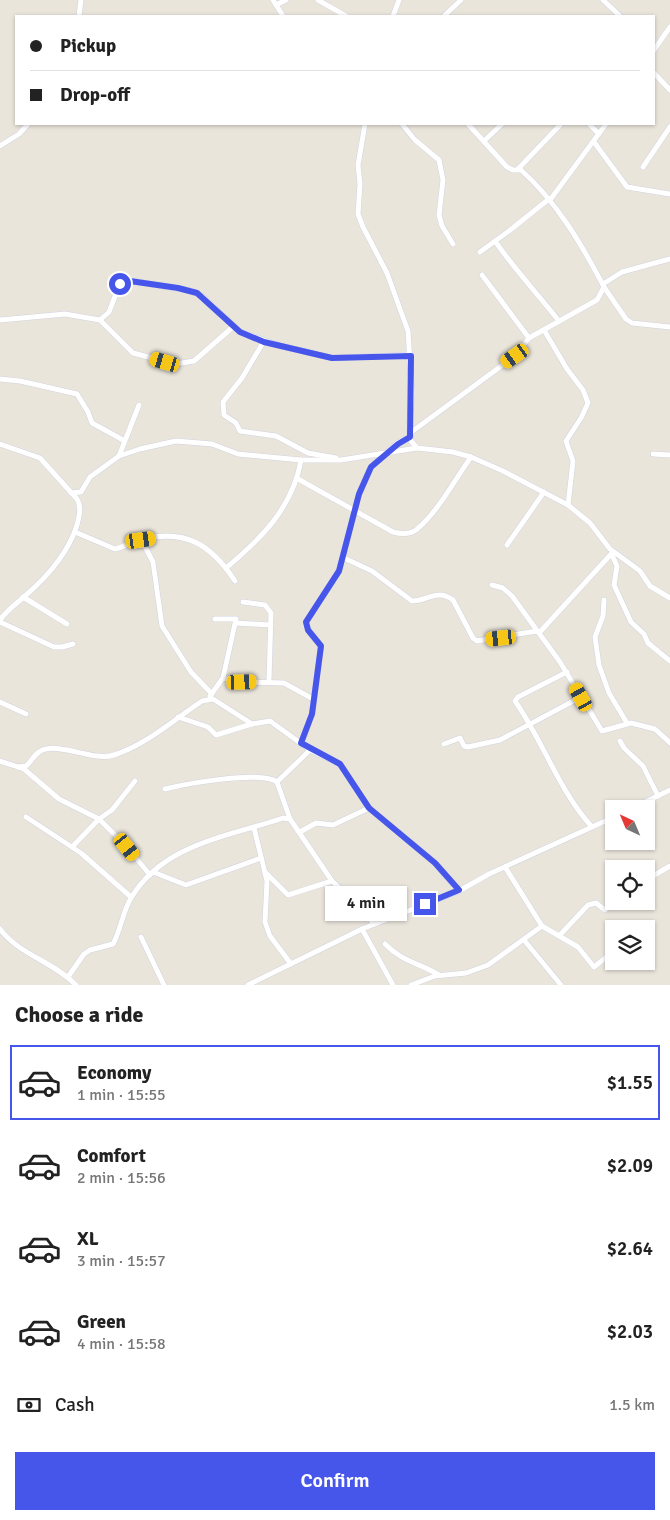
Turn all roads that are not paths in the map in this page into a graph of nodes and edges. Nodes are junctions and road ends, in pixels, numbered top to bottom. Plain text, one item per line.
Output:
1 (81, 0) edge
2 (286, 0) edge
3 (318, 0) edge
4 (400, 0) edge
5 (461, 0) edge
6 (604, 0) edge
7 (274, 2) edge
8 (79, 15) edge
9 (282, 15) edge
10 (344, 15) edge
11 (392, 15) edge
12 (445, 15) edge
13 (619, 15) edge
14 (670, 27) edge
15 (655, 49) edge
16 (655, 75) edge
17 (670, 90) edge
18 (27, 125) edge
19 (365, 125) edge
20 (403, 125) edge
21 (469, 125) edge
22 (501, 125) edge
23 (560, 125) edge
24 (590, 125) edge
25 (605, 125) edge
26 (670, 127) edge
27 (599, 134) junction
28 (484, 141) junction
29 (594, 142) junction
30 (0, 146) edge
31 (643, 167) dead end
32 (518, 170) junction
33 (670, 194) edge
34 (549, 199) junction
35 (495, 241) junction
36 (453, 244) dead end
37 (480, 252) dead end
38 (670, 259) edge
39 (482, 275) dead end
40 (604, 286) junction
41 (0, 320) edge
42 (100, 320) junction
43 (559, 321) junction
44 (234, 326) junction
45 (670, 327) edge
46 (544, 330) junction
47 (530, 338) junction
48 (264, 342) junction
49 (411, 356) junction
50 (0, 379) edge
51 (139, 405) dead end
52 (410, 435) junction
53 (123, 440) junction
54 (0, 444) edge
55 (417, 448) junction
56 (391, 450) junction
57 (653, 454) dead end
58 (670, 455) edge
59 (118, 456) junction
60 (471, 457) junction
61 (301, 460) junction
62 (341, 460) junction
63 (298, 479) junction
64 (544, 492) junction
65 (71, 493) junction
66 (568, 505) junction
67 (356, 513) junction
68 (75, 532) junction
69 (141, 540) junction
70 (507, 545) dead end
71 (613, 553) junction
72 (344, 558) junction
73 (226, 568) junction
74 (235, 581) dead end
75 (492, 584) dead end
76 (24, 598) junction
77 (670, 598) edge
78 (604, 600) dead end
79 (243, 602) dead end
80 (215, 619) dead end
81 (0, 621) edge
82 (236, 623) junction
83 (67, 624) dead end
84 (271, 626) junction
85 (538, 632) junction
86 (74, 644) dead end
87 (670, 661) edge
88 (567, 672) junction
89 (223, 678) junction
90 (269, 681) junction
91 (210, 696) junction
92 (581, 697) junction
93 (313, 700) junction
94 (0, 702) edge
95 (26, 714) dead end
96 (178, 717) junction
97 (627, 723) junction
98 (252, 724) junction
99 (532, 724) junction
100 (620, 741) dead end
101 (301, 743) junction
102 (670, 743) edge
103 (444, 744) dead end
104 (310, 750) junction
105 (0, 761) edge
106 (18, 767) junction
107 (135, 781) dead end
108 (277, 782) junction
109 (165, 789) dead end
110 (670, 790) edge
111 (658, 796) junction
112 (650, 800) edge
113 (369, 808) junction
114 (26, 818) dead end
115 (99, 819) junction
116 (290, 820) junction
117 (605, 821) edge
118 (592, 827) junction
119 (254, 828) junction
120 (300, 832) junction
121 (72, 848) junction
122 (260, 858) junction
123 (670, 866) edge
124 (505, 867) junction
125 (264, 872) junction
126 (152, 874) junction
127 (655, 875) edge
128 (332, 880) junction
129 (459, 890) junction
130 (131, 897) junction
131 (605, 910) edge
132 (374, 924) junction
133 (542, 926) junction
134 (0, 929) edge
135 (362, 929) junction
136 (2, 936) edge
137 (559, 936) junction
138 (141, 937) dead end
139 (524, 940) junction
140 (385, 944) dead end
141 (605, 958) edge
142 (291, 964) junction
143 (440, 975) junction
144 (68, 977) junction
145 (256, 983) edge
146 (76, 985) edge
147 (164, 985) edge
148 (248, 985) edge
149 (393, 985) edge
150 (411, 985) edge
151 (561, 985) edge

1 - 8 street
2 - 7 street
3 - 10 street
4 - 11 street
5 - 12 street
6 - 13 street
7 - 9 street
14 - 15 street
16 - 17 street
18 - 30 street
19 - 49 street
20 - 36 street
21 - 28 street
22 - 28 street
23 - 32 street
24 - 27 street
25 - 27 street
26 - 31 street
27 - 29 street
28 - 32 street
29 - 33 street
29 - 34 street
32 - 34 street
34 - 35 street
34 - 40 street
35 - 37 street
35 - 43 street
38 - 40 street
39 - 47 street
40 - 43 street
40 - 45 street
41 - 42 street
42 - 44 street
42 - 44 street
43 - 46 street
44 - 48 street
46 - 47 street
46 - 66 street
47 - 52 street
48 - 49 street
48 - 62 street
49 - 52 street
50 - 53 street
51 - 53 street
52 - 55 street
52 - 56 street
53 - 59 street
54 - 65 street
55 - 56 street
55 - 60 street
56 - 62 street
56 - 67 street
57 - 58 street
59 - 61 street
59 - 65 street
60 - 64 street
60 - 67 street
61 - 62 street
61 - 63 street
63 - 67 street
63 - 73 street
64 - 66 street
64 - 70 street
65 - 68 street
66 - 71 street
67 - 72 street
68 - 69 street
68 - 76 street
69 - 73 street
69 - 91 street
71 - 77 street
71 - 85 street
71 - 87 street
72 - 85 street
72 - 93 street
73 - 74 street
75 - 85 street
76 - 81 street
76 - 83 street
78 - 97 street
79 - 84 street
80 - 82 street
81 - 86 street
82 - 84 street
82 - 89 street
84 - 90 street
85 - 88 street
88 - 92 street
88 - 99 street
89 - 90 street
89 - 91 street
90 - 93 street
91 - 96 street
91 - 98 street
92 - 97 street
92 - 99 street
93 - 101 street
94 - 95 street
96 - 98 street
96 - 106 street
97 - 102 street
98 - 101 street
99 - 103 street
99 - 118 street
100 - 111 street
101 - 104 street
104 - 108 street
104 - 113 street
105 - 106 street
106 - 115 street
107 - 115 street
108 - 109 street
108 - 116 street
110 - 111 street
111 - 112 street
113 - 120 street
113 - 129 street
114 - 121 street
115 - 121 street
115 - 126 street
116 - 119 street
116 - 120 street
117 - 118 street
118 - 124 street
119 - 122 street
119 - 126 street
120 - 128 street
121 - 130 street
122 - 125 street
122 - 126 street
123 - 127 street
124 - 129 street
124 - 133 street
125 - 128 street
125 - 142 street
126 - 130 street
128 - 132 street
129 - 132 street
130 - 144 street
131 - 137 street
132 - 135 street
133 - 137 street
133 - 139 street
134 - 136 street
135 - 142 street
135 - 149 street
136 - 144 street
137 - 141 street
138 - 147 street
139 - 143 street
139 - 151 street
140 - 143 street
142 - 145 street
143 - 150 street
144 - 146 street
145 - 148 street

